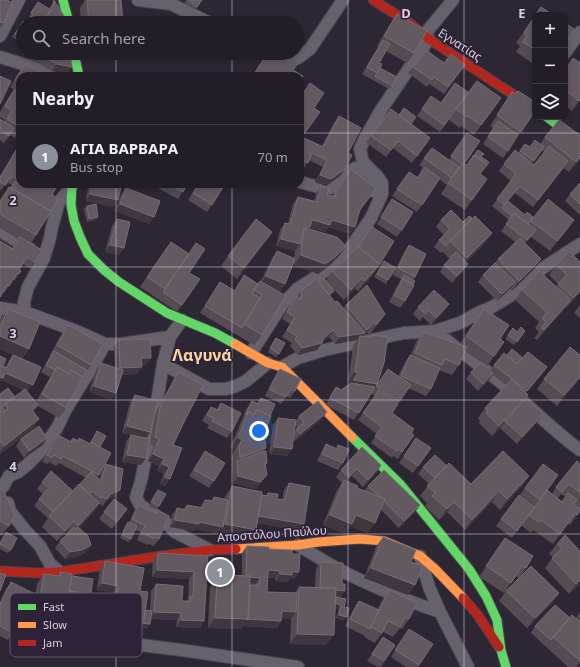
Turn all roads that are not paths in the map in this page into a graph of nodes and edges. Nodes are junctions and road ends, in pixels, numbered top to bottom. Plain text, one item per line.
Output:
1 (19, 0) edge
2 (63, 0) edge
3 (138, 0) edge
4 (343, 0) edge
5 (373, 0) edge
6 (453, 0) edge
7 (67, 16) edge
8 (196, 16) edge
9 (580, 32) edge
10 (0, 36) edge
11 (427, 37) junction
12 (568, 50) edge
13 (304, 54) edge
14 (0, 57) edge
15 (76, 60) edge
16 (48, 72) edge
17 (78, 72) edge
18 (532, 103) edge
19 (551, 120) edge
20 (580, 141) edge
21 (359, 165) junction
22 (304, 183) edge
23 (70, 188) edge
24 (72, 188) edge
25 (0, 231) edge
26 (580, 244) edge
27 (44, 258) junction
28 (532, 259) edge
29 (543, 268) junction
30 (0, 308) edge
31 (25, 312) junction
32 (182, 320) junction
33 (435, 331) junction
34 (170, 337) junction
35 (104, 344) junction
36 (251, 353) junction
37 (268, 363) junction
38 (163, 364) junction
39 (282, 366) junction
40 (580, 450) edge
41 (1, 486) edge
42 (298, 545) junction
43 (210, 550) junction
44 (420, 556) junction
45 (0, 571) edge
46 (60, 572) junction
47 (440, 612) junction
48 (142, 645) edge
49 (501, 650) junction
50 (296, 667) edge
51 (468, 667) edge
52 (506, 667) edge

1 - 10 street
2 - 7 street
3 - 8 street
4 - 13 street
5 - 11 street, Εγνατίας
6 - 11 street
9 - 12 street
11 - 18 street, Εγνατίας
11 - 21 street
14 - 16 street
15 - 17 street
19 - 20 street
21 - 22 street
21 - 36 street
23 - 27 street
24 - 32 street
25 - 27 street
26 - 29 street
27 - 31 street
28 - 29 street
29 - 33 street
30 - 31 street
31 - 35 street
32 - 34 street
32 - 36 street
33 - 39 street
33 - 40 street
34 - 35 street
34 - 38 street
35 - 41 street
36 - 37 street
37 - 38 street
37 - 39 street
38 - 43 street
39 - 49 street
41 - 46 street
42 - 43 street, Αποστόλου Παύλου
42 - 44 street, Αποστόλου Παύλου
42 - 47 street
43 - 46 street, Αποστόλου Παύλου
44 - 47 street
44 - 49 street, Αποστόλου Παύλου
45 - 46 street, Αποστόλου Παύλου
47 - 51 street
48 - 50 street
49 - 52 street

